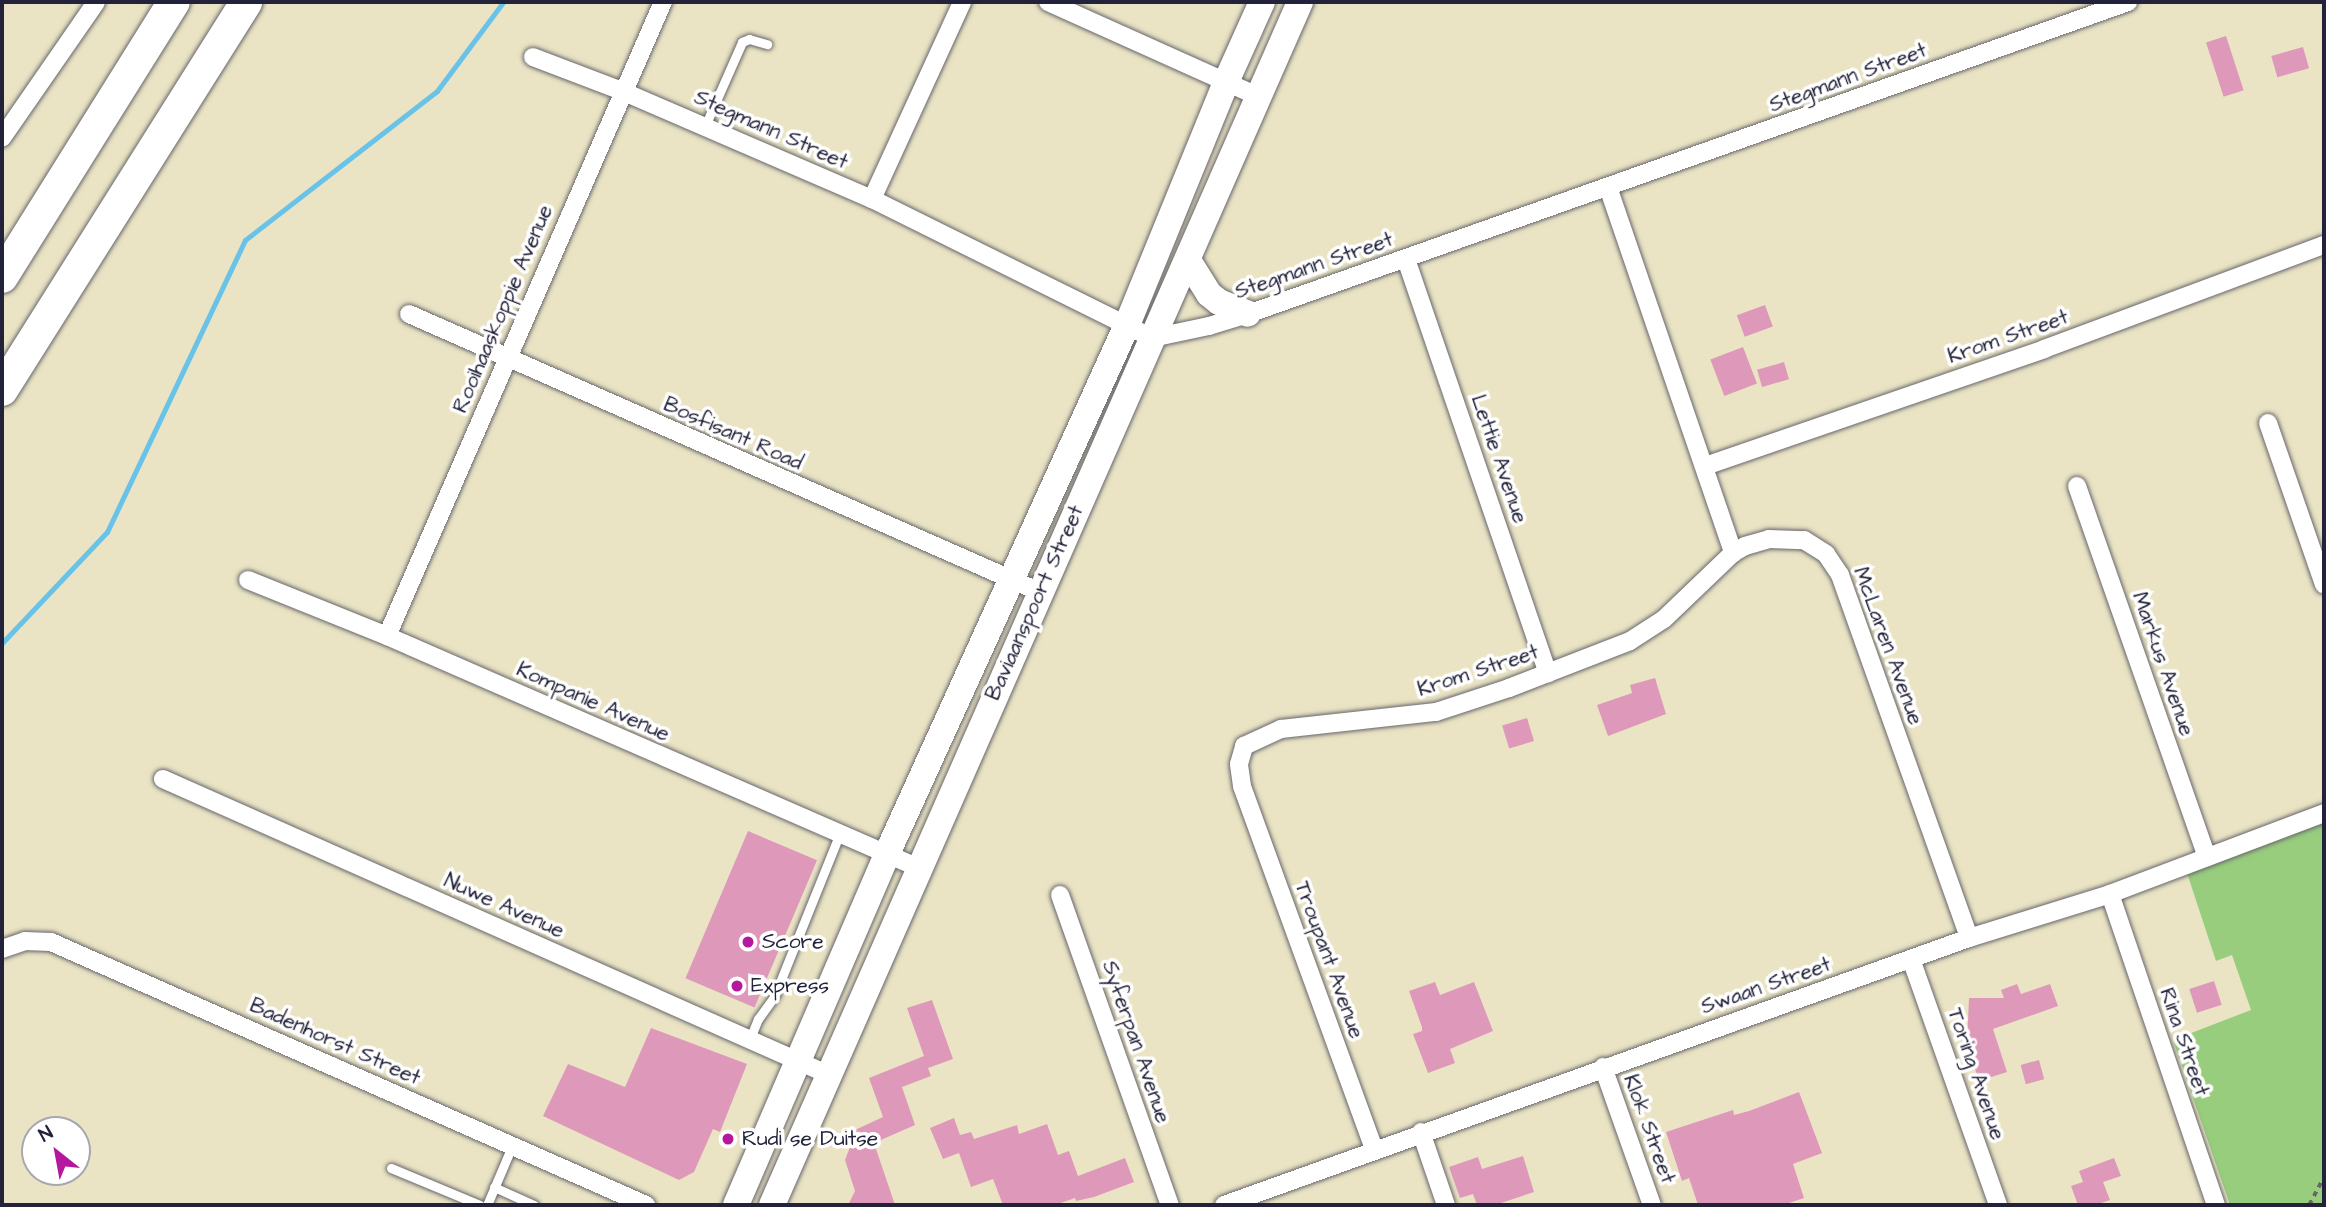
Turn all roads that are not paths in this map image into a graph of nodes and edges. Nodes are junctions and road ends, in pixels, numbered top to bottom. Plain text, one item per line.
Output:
1 (96, 2) edge
2 (174, 2) edge
3 (246, 2) edge
4 (663, 2) edge
5 (962, 2) edge
6 (1048, 2) edge
7 (1262, 2) edge
8 (1300, 2) edge
9 (2128, 2) edge
10 (767, 44) dead end
11 (533, 57) dead end
12 (1226, 82) junction
13 (622, 91) junction
14 (1258, 96) junction
15 (8, 118) edge
16 (705, 126) junction
17 (2, 138) edge
18 (1608, 187) junction
19 (872, 199) junction
20 (2324, 246) edge
21 (1406, 259) junction
22 (1189, 262) junction
23 (2, 277) edge
24 (409, 314) dead end
25 (1248, 314) junction
26 (1126, 325) junction
27 (1152, 338) junction
28 (506, 359) junction
29 (2, 390) edge
30 (2268, 423) dead end
31 (1704, 466) junction
32 (2077, 486) dead end
33 (1733, 554) junction
34 (1009, 579) junction
35 (248, 580) dead end
36 (2324, 585) edge
37 (1040, 592) junction
38 (387, 636) junction
39 (1548, 673) junction
40 (163, 779) dead end
41 (1242, 786) joint
42 (2324, 813) edge
43 (839, 835) junction
44 (886, 856) junction
45 (2207, 857) junction
46 (919, 868) junction
47 (2110, 894) junction
48 (1060, 895) dead end
49 (1969, 938) junction
50 (2, 949) edge
51 (1911, 959) junction
52 (749, 1041) junction
53 (797, 1062) junction
54 (1603, 1067) junction
55 (827, 1074) junction
56 (1421, 1132) junction
57 (512, 1146) junction
58 (1374, 1149) junction
59 (391, 1168) dead end
60 (494, 1187) junction
61 (1231, 1204) edge
62 (480, 1205) edge
63 (487, 1205) edge
64 (534, 1205) edge
65 (646, 1205) edge
66 (736, 1205) edge
67 (772, 1205) edge
68 (1170, 1205) edge
69 (1446, 1205) edge
70 (1652, 1205) edge
71 (1998, 1205) edge
72 (2216, 1205) edge

1 - 15 street
2 - 23 highway
3 - 29 highway
4 - 13 street, Rooihaaskoppie Avenue
5 - 19 street
6 - 12 street
7 - 12 main road, Baviaanspoort Street
8 - 14 main road, Baviaanspoort Street
9 - 18 street, Stegmann Street
10 - 16 lane
11 - 13 street, Stegmann Street
12 - 14 street
12 - 26 main road, Baviaanspoort Street
13 - 16 street, Stegmann Street
13 - 28 street, Rooihaaskoppie Avenue
14 - 22 main road, Baviaanspoort Street
15 - 17 street
16 - 19 street, Stegmann Street
18 - 21 street, Stegmann Street
18 - 31 street
19 - 26 street, Stegmann Street
20 - 31 street, Krom Street
21 - 25 street, Stegmann Street
21 - 39 street, Lettie Avenue
22 - 25 main road
22 - 27 main road, Baviaanspoort Street
24 - 28 street, Bosfisant Road
25 - 27 street, Stegmann Street
26 - 27 street, Stegmann Street
26 - 34 main road, Baviaanspoort Street
27 - 37 main road, Baviaanspoort Street
28 - 34 street, Bosfisant Road
28 - 38 street, Rooihaaskoppie Avenue
30 - 36 street
31 - 33 street
32 - 45 street, Markus Avenue
33 - 39 street, Krom Street
33 - 49 street, McLaren Avenue
34 - 37 street, Bosfisant Road
34 - 44 main road, Baviaanspoort Street
35 - 38 street, Kompanie Avenue
37 - 46 main road, Baviaanspoort Street
38 - 43 street, Kompanie Avenue
39 - 41 street, Krom Street
40 - 52 street, Nuwe Avenue
41 - 58 street, Troupant Avenue
42 - 45 street, Swaan Street
43 - 44 street, Kompanie Avenue
43 - 52 lane
44 - 46 street, Kompanie Avenue
44 - 53 main road, Baviaanspoort Street
45 - 47 street, Swaan Street
46 - 55 main road, Baviaanspoort Street
47 - 49 street, Swaan Street
47 - 72 street, Rina Street
48 - 68 street, Syferpan Avenue
49 - 51 street, Swaan Street
50 - 57 street, Badenhorst Street
51 - 54 street, Swaan Street
51 - 71 street, Toring Avenue
52 - 53 street, Nuwe Avenue
53 - 55 street, Nuwe Avenue
53 - 66 main road, Baviaanspoort Street
54 - 56 street, Swaan Street
54 - 70 street, Klok Street
55 - 67 main road, Baviaanspoort Street
56 - 58 street, Swaan Street
56 - 69 street
57 - 60 lane
57 - 65 street, Badenhorst Street
58 - 61 street, Swaan Street
59 - 62 lane
60 - 63 lane
60 - 64 lane

